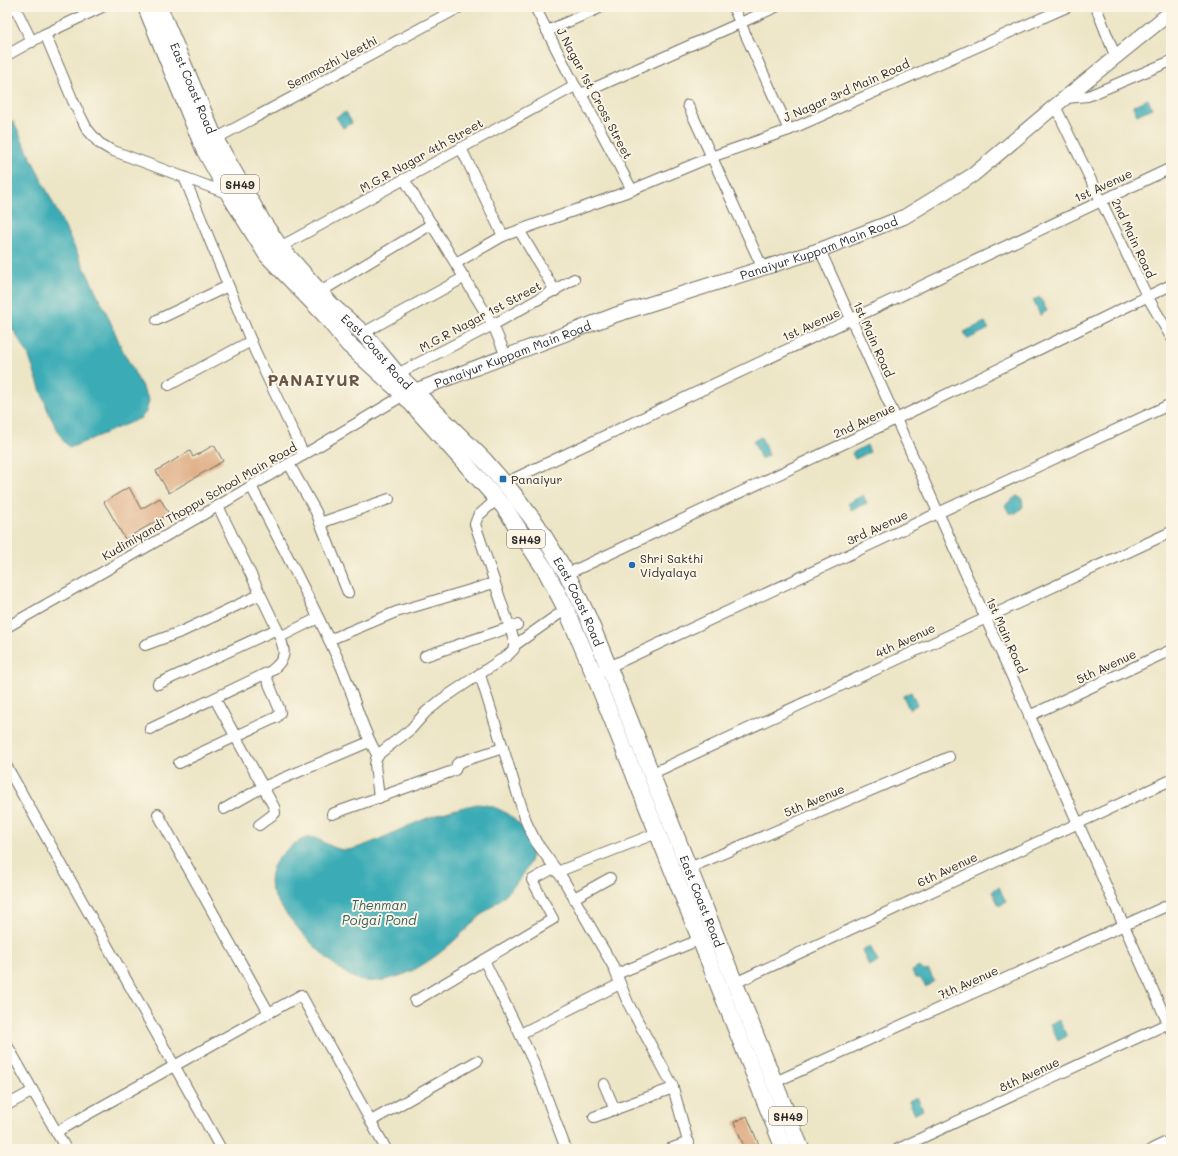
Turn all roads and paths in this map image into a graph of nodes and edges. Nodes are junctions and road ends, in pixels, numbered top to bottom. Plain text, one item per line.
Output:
1 (15, 7) edge
2 (146, 7) edge
3 (159, 7) edge
4 (460, 7) edge
5 (534, 7) edge
6 (602, 7) edge
7 (733, 7) edge
8 (776, 7) edge
9 (1068, 7) edge
10 (1096, 7) edge
11 (98, 8) edge
12 (1171, 12) edge
13 (740, 23) junction
14 (547, 31) junction
15 (45, 34) junction
16 (32, 42) junction
17 (7, 55) edge
18 (1116, 58) junction
19 (1171, 61) edge
20 (578, 90) junction
21 (1060, 102) junction
22 (688, 105) dead end
23 (789, 130) junction
24 (215, 139) junction
25 (461, 148) junction
26 (711, 157) junction
27 (1171, 168) edge
28 (184, 177) junction
29 (404, 179) junction
30 (632, 190) junction
31 (229, 194) junction
32 (1102, 200) junction
33 (432, 224) junction
34 (519, 230) junction
35 (503, 236) junction
36 (280, 247) junction
37 (820, 250) junction
38 (456, 263) junction
39 (763, 269) junction
40 (465, 277) junction
41 (574, 278) dead end
42 (1171, 285) edge
43 (228, 286) junction
44 (555, 291) junction
45 (320, 292) junction
46 (1147, 296) junction
47 (157, 320) dead end
48 (851, 320) junction
49 (493, 325) junction
50 (363, 333) junction
51 (1171, 337) edge
52 (251, 341) junction
53 (506, 356) junction
54 (397, 374) junction
55 (169, 385) dead end
56 (410, 393) junction
57 (1171, 404) edge
58 (896, 419) junction
59 (304, 455) junction
60 (289, 464) junction
61 (505, 483) junction
62 (251, 486) junction
63 (389, 499) dead end
64 (497, 499) junction
65 (218, 506) junction
66 (938, 513) junction
67 (320, 523) junction
68 (1171, 532) edge
69 (567, 574) junction
70 (494, 583) junction
71 (348, 593) dead end
72 (259, 595) junction
73 (566, 609) junction
74 (985, 617) junction
75 (318, 618) junction
76 (7, 627) edge
77 (514, 627) junction
78 (278, 633) junction
79 (329, 640) junction
80 (515, 644) junction
81 (144, 645) dead end
82 (1171, 650) edge
83 (425, 656) dead end
84 (602, 671) junction
85 (265, 674) junction
86 (480, 675) junction
87 (158, 684) dead end
88 (215, 699) junction
89 (1029, 716) junction
90 (150, 729) dead end
91 (234, 736) junction
92 (369, 742) junction
93 (503, 748) junction
94 (378, 756) junction
95 (949, 757) dead end
96 (179, 763) dead end
97 (7, 767) edge
98 (651, 774) junction
99 (1171, 780) edge
100 (263, 787) junction
101 (379, 798) junction
102 (224, 809) dead end
103 (158, 814) dead end
104 (332, 814) dead end
105 (1078, 823) junction
106 (259, 825) dead end
107 (657, 833) junction
108 (689, 868) junction
109 (556, 870) junction
110 (610, 878) dead end
111 (574, 898) junction
112 (1171, 904) edge
113 (1124, 926) junction
114 (701, 939) junction
115 (717, 959) junction
116 (484, 960) junction
117 (618, 979) junction
118 (735, 983) junction
119 (415, 1001) dead end
120 (269, 1013) junction
121 (1170, 1025) edge
122 (520, 1034) junction
123 (7, 1045) edge
124 (478, 1061) dead end
125 (175, 1066) junction
126 (775, 1082) junction
127 (604, 1084) dead end
128 (673, 1088) junction
129 (33, 1091) junction
130 (7, 1105) edge
131 (614, 1110) junction
132 (594, 1117) dead end
133 (371, 1121) junction
134 (56, 1132) junction
135 (1171, 1140) edge
136 (690, 1146) edge
137 (66, 1149) edge
138 (221, 1149) edge
139 (386, 1149) edge
140 (566, 1149) edge
141 (670, 1149) edge
142 (784, 1149) edge
143 (801, 1149) edge
144 (898, 1149) edge
145 (1152, 1149) edge

1 - 16 street
2 - 31 main road, East Coast Road / SH49
3 - 24 main road, East Coast Road / SH49
4 - 24 street, Semmozhi Veethi
5 - 14 street, J Nagar 1st Cross Street
6 - 14 street
7 - 13 street
8 - 13 street, M.G.R Nagar 4th Street
9 - 23 street, J Nagar 3rd Main Road
10 - 18 street
11 - 15 street
12 - 18 street, Panaiyur Kuppam Main Road
13 - 20 street, M.G.R Nagar 4th Street
13 - 23 street
14 - 20 street, J Nagar 1st Cross Street
15 - 16 street
15 - 28 street
16 - 17 street
18 - 21 street, Panaiyur Kuppam Main Road
19 - 21 street
20 - 25 street, M.G.R Nagar 4th Street
20 - 30 street, J Nagar 1st Cross Street
21 - 32 street, 2nd Main Road
21 - 37 street, Panaiyur Kuppam Main Road
22 - 26 street
23 - 26 street, J Nagar 3rd Main Road
24 - 36 main road, East Coast Road / SH49
25 - 29 street, M.G.R Nagar 4th Street
25 - 35 street
26 - 30 street, J Nagar 3rd Main Road
26 - 39 street
27 - 32 street, 1st Avenue
28 - 31 street
28 - 43 street
29 - 33 street
29 - 36 street, M.G.R Nagar 4th Street
30 - 34 street, J Nagar 3rd Main Road
31 - 56 main road, East Coast Road / SH49
32 - 46 street, 2nd Main Road
32 - 48 street, 1st Avenue
33 - 38 street
33 - 45 street
34 - 35 street, J Nagar 3rd Main Road
34 - 44 street
35 - 38 street, J Nagar 3rd Main Road
36 - 45 main road, East Coast Road / SH49
37 - 39 street, Panaiyur Kuppam Main Road
37 - 48 street, 1st Main Road
38 - 40 street
39 - 53 street, Panaiyur Kuppam Main Road
40 - 49 street
40 - 50 street
41 - 44 street, M.G.R Nagar 1st Street
42 - 46 street, 2nd Avenue
43 - 47 street
43 - 52 street
44 - 49 street, M.G.R Nagar 1st Street
45 - 50 main road, East Coast Road / SH49
46 - 51 street, 2nd Main Road
46 - 58 street, 2nd Avenue
48 - 58 street, 1st Main Road
48 - 61 street, 1st Avenue
49 - 53 street
49 - 54 street, M.G.R Nagar 1st Street
50 - 54 main road, East Coast Road / SH49
52 - 55 street
52 - 59 street
53 - 56 street, Panaiyur Kuppam Main Road
54 - 56 main road, East Coast Road / SH49
56 - 59 street, Kudimiyandi Thoppu School Main Road
56 - 61 main road, East Coast Road / SH49
56 - 64 main road, East Coast Road / SH49
57 - 66 street, 3rd Avenue
58 - 66 street, 1st Main Road
58 - 69 street, 2nd Avenue
59 - 60 street, Kudimiyandi Thoppu School Main Road
60 - 62 street, Kudimiyandi Thoppu School Main Road
60 - 67 street
61 - 69 main road, East Coast Road / SH49
62 - 65 street, Kudimiyandi Thoppu School Main Road
62 - 75 street
63 - 67 street
64 - 70 street
64 - 73 main road, East Coast Road / SH49
65 - 72 street
65 - 76 street, Kudimiyandi Thoppu School Main Road
66 - 74 street, 1st Main Road
66 - 84 street, 3rd Avenue
67 - 71 street
68 - 74 street, 4th Avenue
69 - 84 main road, East Coast Road / SH49
70 - 77 street
70 - 79 street
72 - 78 street
72 - 81 street
73 - 80 street
73 - 84 main road, East Coast Road / SH49
74 - 89 street, 1st Main Road
74 - 98 street, 4th Avenue
75 - 78 street
75 - 79 street
77 - 80 street
77 - 83 street
78 - 85 street
78 - 87 street
79 - 92 street
80 - 86 street
82 - 89 street, 5th Avenue
84 - 98 main road, East Coast Road / SH49
84 - 107 main road, East Coast Road / SH49
85 - 88 street
85 - 91 street
86 - 93 street
86 - 94 street
88 - 90 street
88 - 91 street
89 - 105 street, 1st Main Road
91 - 96 street
91 - 100 street
92 - 94 street
92 - 100 street
93 - 101 street
93 - 109 street
94 - 101 street
95 - 108 street, 5th Avenue
97 - 125 street
98 - 108 main road, East Coast Road / SH49
99 - 105 street, 6th Avenue
100 - 102 street
100 - 106 street
101 - 104 street
103 - 120 street
105 - 113 street, 1st Main Road
105 - 118 street, 6th Avenue
107 - 109 street
107 - 114 main road, East Coast Road / SH49
108 - 115 main road, East Coast Road / SH49
109 - 111 street
109 - 116 street
110 - 111 street
111 - 117 street
112 - 113 street, 7th Avenue
113 - 121 street, 1st Main Road
113 - 126 street, 7th Avenue
114 - 115 main road, East Coast Road / SH49
114 - 117 street
115 - 118 main road, East Coast Road / SH49
115 - 142 main road, East Coast Road / SH49
116 - 119 street
116 - 122 street
117 - 122 street
117 - 128 street
118 - 126 main road, East Coast Road / SH49
120 - 125 street
120 - 133 street
121 - 144 street, 8th Avenue
122 - 140 street
123 - 129 street
124 - 133 street
125 - 134 street
125 - 138 street
126 - 143 main road, East Coast Road / SH49
127 - 131 street
128 - 131 street
128 - 136 street
129 - 130 street
129 - 134 street
131 - 132 street
133 - 139 street
134 - 137 street
135 - 145 street
136 - 141 street

